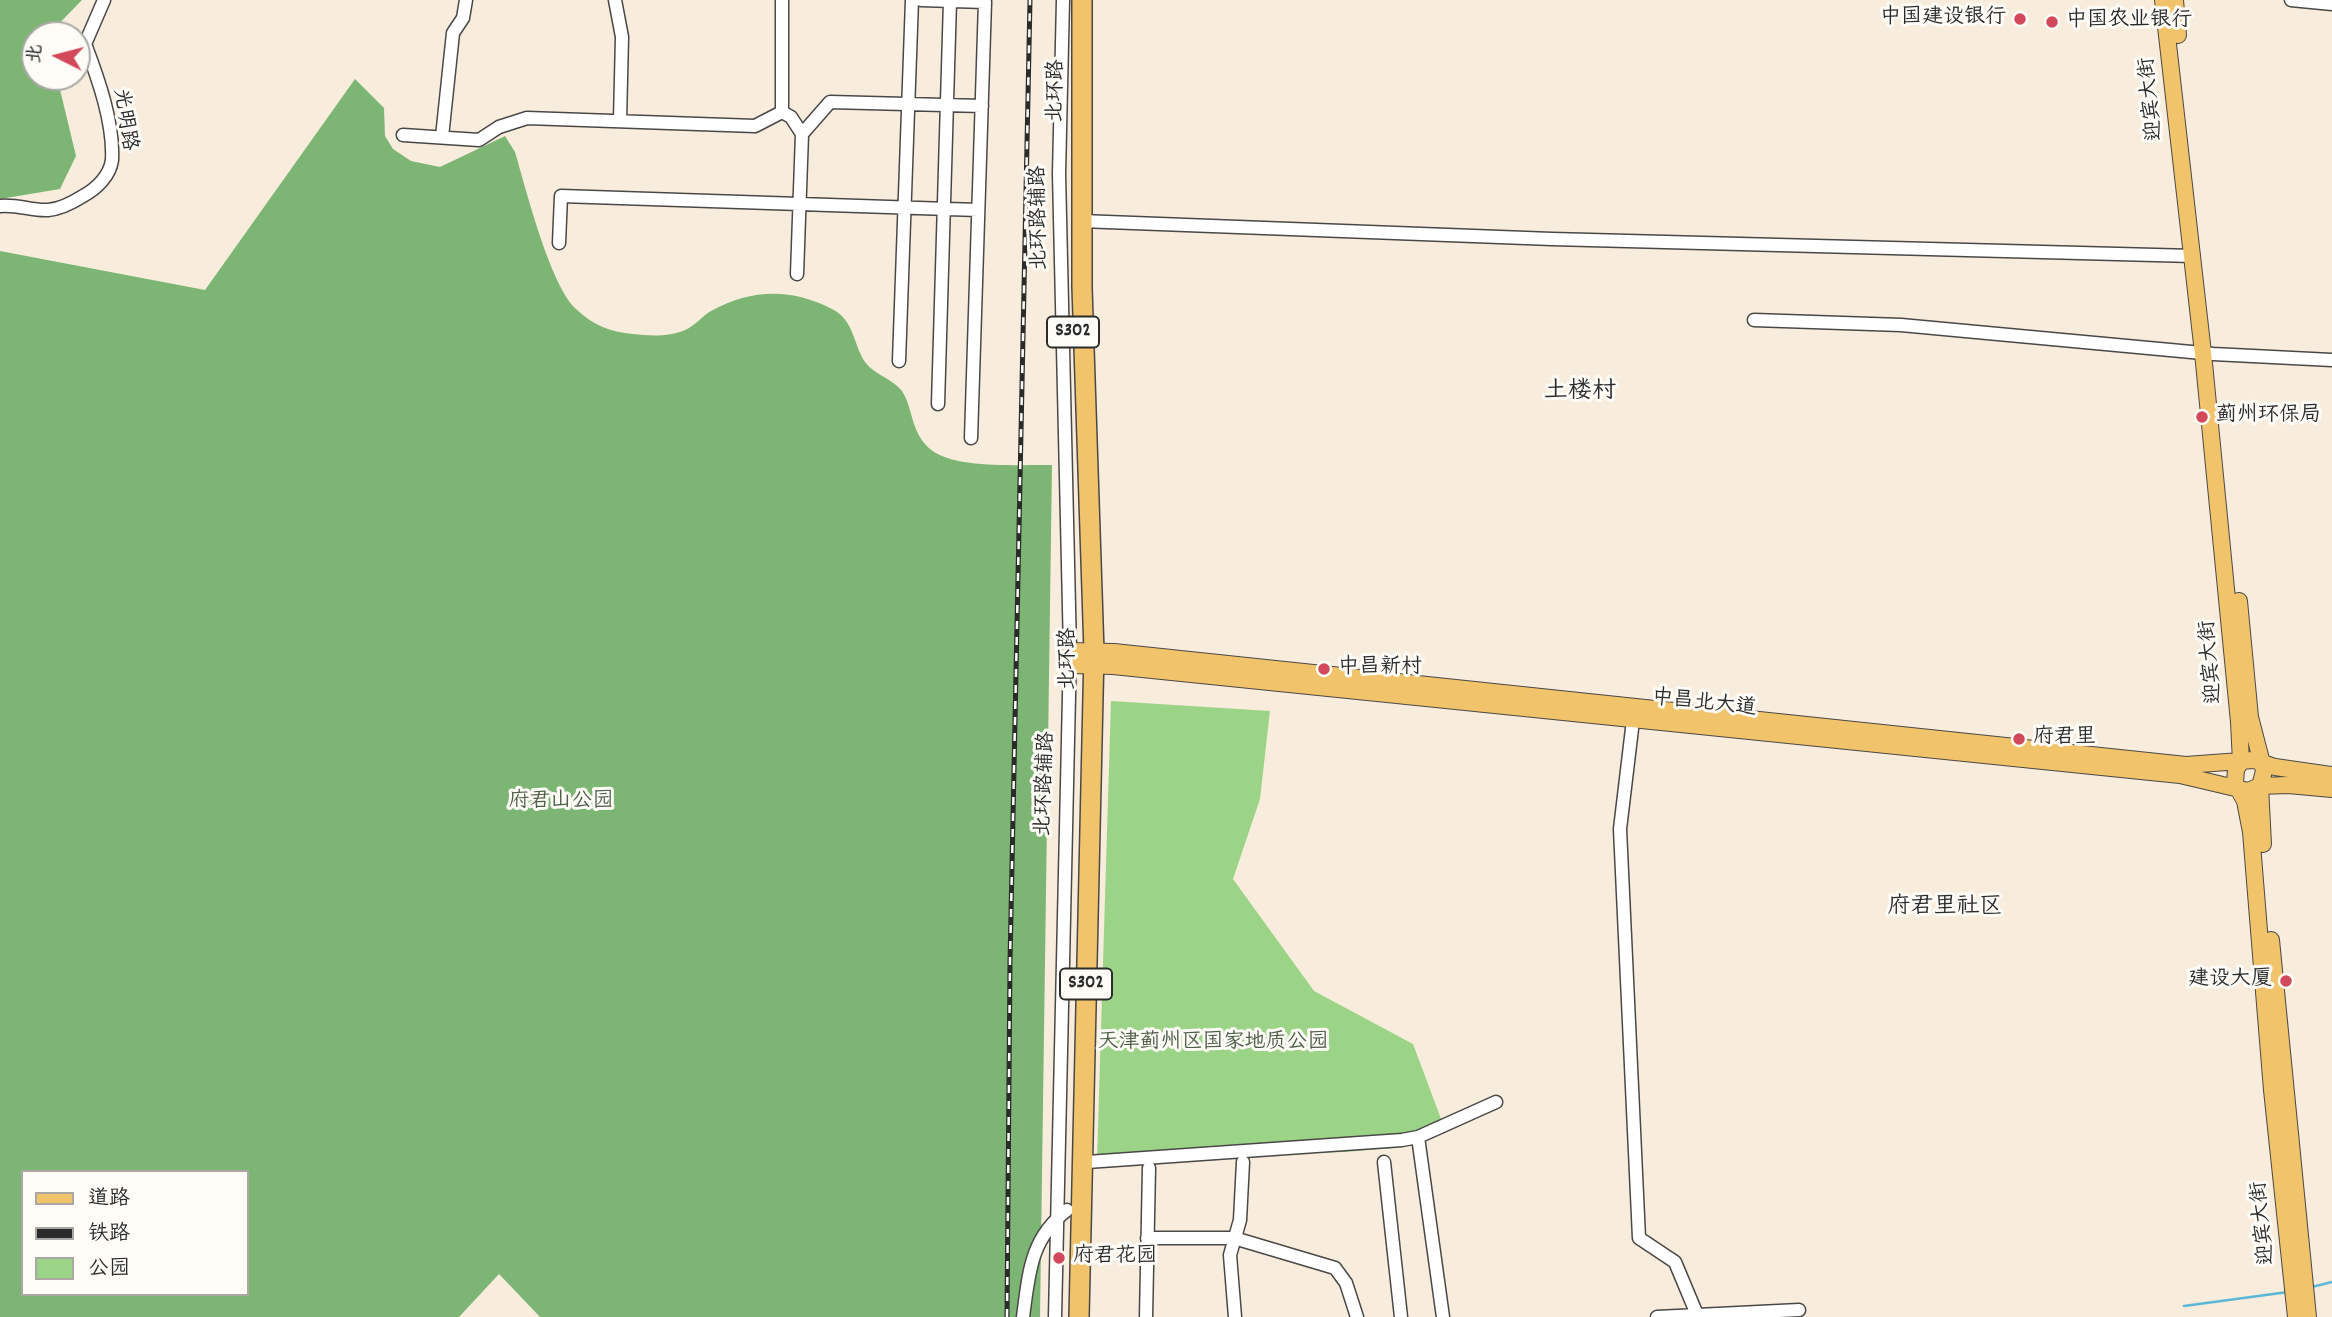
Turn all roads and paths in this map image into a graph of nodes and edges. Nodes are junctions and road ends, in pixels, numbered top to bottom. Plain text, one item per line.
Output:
1 (104, 0) edge
2 (466, 0) edge
3 (615, 0) edge
4 (782, 0) edge
5 (912, 0) edge
6 (921, 0) edge
7 (1063, 0) edge
8 (1072, 0) edge
9 (1082, 0) edge
10 (2163, 0) edge
11 (2175, 0) edge
12 (2291, 0) edge
13 (950, 1) edge
14 (2332, 4) edge
15 (908, 104) junction
16 (947, 105) junction
17 (982, 106) junction
18 (782, 112) junction
19 (620, 121) junction
20 (802, 134) junction
21 (402, 135) dead end
22 (442, 137) junction
23 (800, 204) junction
24 (0, 206) edge
25 (904, 207) junction
26 (944, 208) junction
27 (978, 210) junction
28 (1081, 221) junction
29 (559, 243) dead end
30 (2193, 257) junction
31 (797, 274) dead end
32 (1754, 320) dead end
33 (2208, 353) junction
34 (2332, 360) edge
35 (899, 361) dead end
36 (938, 404) dead end
37 (971, 438) dead end
38 (1081, 658) junction
39 (1634, 713) junction
40 (2241, 762) junction
41 (2261, 764) junction
42 (2332, 775) edge
43 (2260, 786) junction
44 (2240, 789) junction
45 (2332, 789) edge
46 (1496, 1102) dead end
47 (1418, 1137) junction
48 (1087, 1162) dead end
49 (1243, 1162) dead end
50 (1384, 1162) dead end
51 (1149, 1168) dead end
52 (1061, 1214) junction
53 (1147, 1238) junction
54 (1234, 1238) junction
55 (2298, 1281) junction
56 (1799, 1310) dead end
57 (2302, 1312) edge
58 (1697, 1316) edge
59 (1023, 1317) edge
60 (1055, 1317) edge
61 (1066, 1317) edge
62 (1079, 1317) edge
63 (1146, 1317) edge
64 (1234, 1317) edge
65 (1357, 1317) edge
66 (1401, 1317) edge
67 (1443, 1317) edge
68 (1657, 1317) edge

1 - 24 street, 光明路
2 - 22 street
3 - 19 street
4 - 18 street
5 - 15 street
6 - 13 street
7 - 38 street, 北环路辅路
8 - 38 highway, 北环路 / S302
9 - 28 highway, 北环路 / S302
10 - 30 main road, 迎宾大街
11 - 33 main road, 迎宾大街
12 - 14 street
13 - 16 street
13 - 17 street
15 - 16 street
15 - 20 street
15 - 25 street
16 - 17 street
16 - 26 street
17 - 27 street
18 - 19 street
18 - 20 street
19 - 22 street
20 - 23 street
21 - 22 street
23 - 25 street
23 - 29 street
23 - 31 street
25 - 26 street
25 - 35 street
26 - 27 street
26 - 36 street
27 - 37 street
28 - 30 street
28 - 38 highway, 北环路 / S302
30 - 33 main road, 迎宾大街
32 - 33 street
33 - 34 street
33 - 40 main road, 迎宾大街
33 - 41 main road, 迎宾大街
38 - 39 main road, 中昌北大道
38 - 52 highway, 北环路 / S302
38 - 62 highway, 北环路 / S302
39 - 40 main road, 中昌北大道
39 - 44 main road, 中昌北大道
39 - 58 street
40 - 41 main road, 中昌北大道
40 - 44 main road, 迎宾大街
41 - 42 main road, 中昌北大道
41 - 43 main road, 迎宾大街
43 - 44 main road, 中昌北大道
43 - 45 main road, 中昌北大道
43 - 55 main road, 迎宾大街
44 - 55 main road, 迎宾大街
46 - 47 street
47 - 48 street
47 - 67 street
49 - 54 street
50 - 66 street
51 - 53 street
52 - 59 street
52 - 60 street
52 - 61 highway, 北环路 / S302
53 - 54 street
53 - 63 street
54 - 64 street
54 - 65 street
55 - 57 main road, 迎宾大街
56 - 58 street
58 - 68 street

